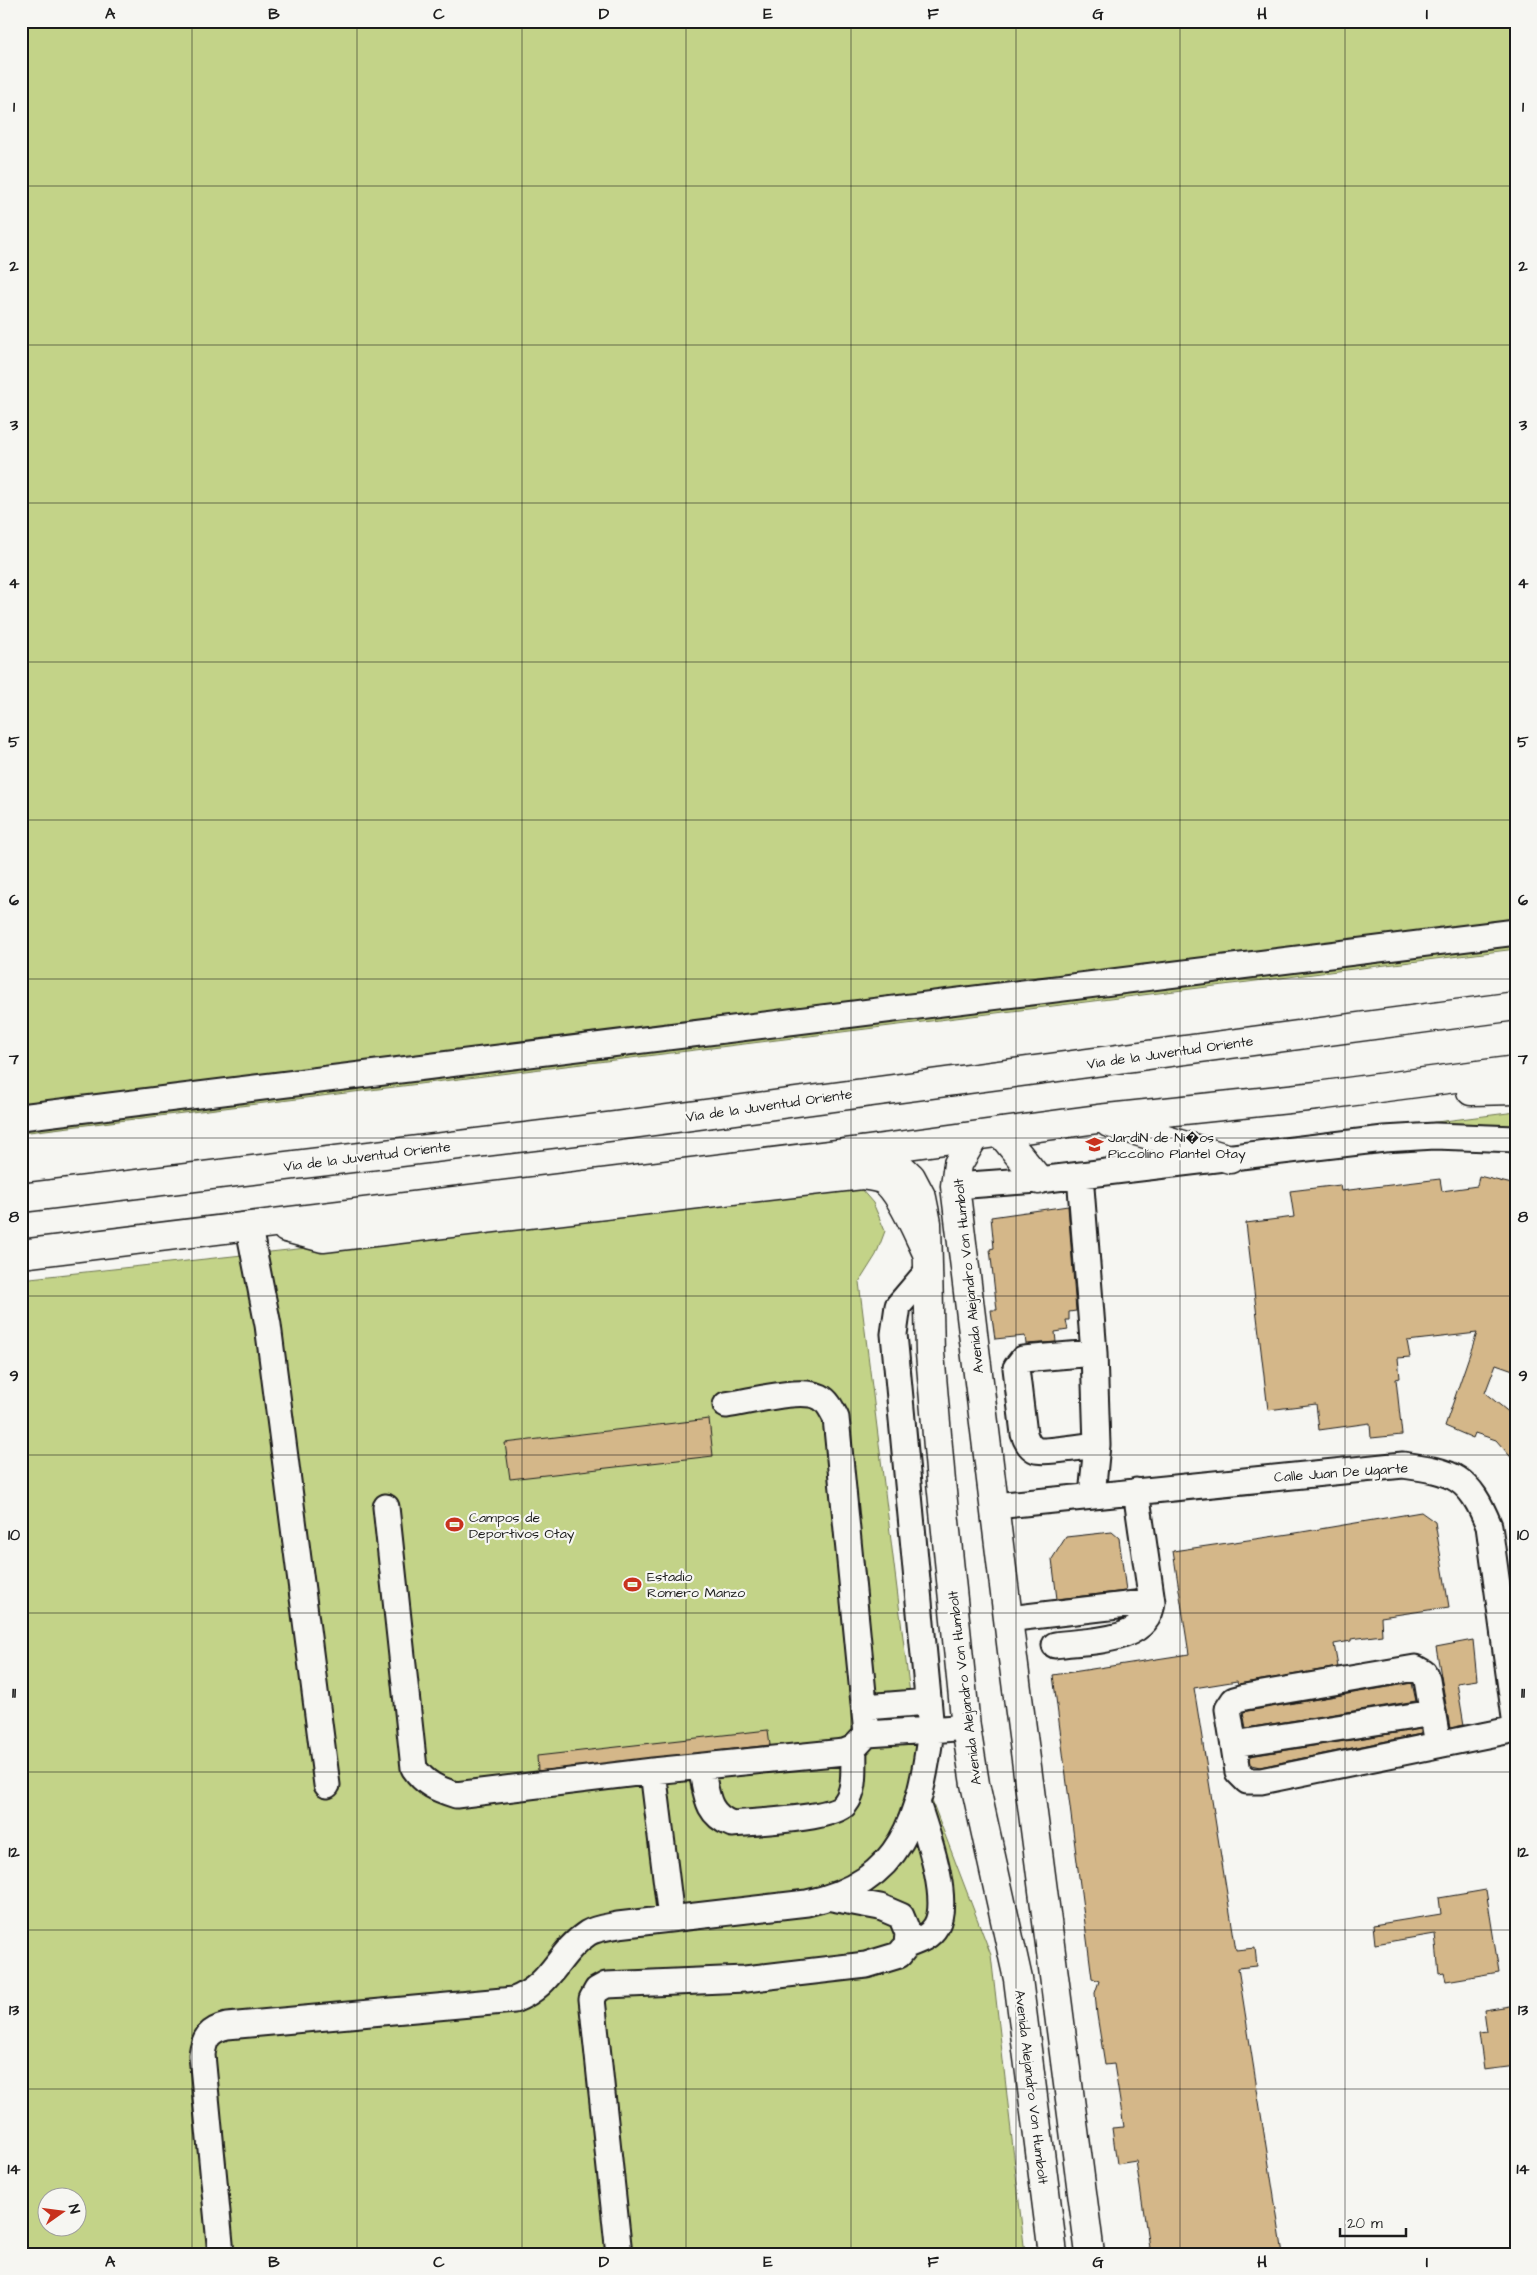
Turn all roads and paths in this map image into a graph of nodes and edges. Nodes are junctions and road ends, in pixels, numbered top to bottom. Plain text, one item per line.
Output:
1 (1516, 932) edge
2 (1516, 1006) edge
3 (1516, 1070) edge
4 (1516, 1090) edge
5 (1317, 1096) junction
6 (21, 1117) edge
7 (1098, 1119) junction
8 (1000, 1132) junction
9 (974, 1136) junction
10 (1516, 1139) edge
11 (862, 1151) junction
12 (1230, 1159) junction
13 (1080, 1175) junction
14 (1039, 1180) junction
15 (955, 1186) junction
16 (21, 1198) edge
17 (262, 1226) junction
18 (21, 1254) edge
19 (927, 1263) junction
20 (1094, 1353) junction
21 (726, 1405) dead end
22 (1097, 1445) junction
23 (1136, 1491) junction
24 (1092, 1495) junction
25 (995, 1506) junction
26 (386, 1507) dead end
27 (1152, 1602) junction
28 (1008, 1619) junction
29 (1055, 1644) dead end
30 (928, 1702) junction
31 (865, 1708) junction
32 (1433, 1713) junction
33 (1516, 1725) edge
34 (966, 1727) junction
35 (1516, 1729) edge
36 (931, 1730) junction
37 (860, 1741) junction
38 (1234, 1744) junction
39 (1438, 1745) junction
40 (701, 1767) junction
41 (652, 1771) junction
42 (327, 1785) dead end
43 (918, 1806) junction
44 (832, 1898) junction
45 (672, 1918) junction
46 (908, 1945) junction
47 (221, 2254) edge
48 (619, 2254) edge
49 (1053, 2254) edge
50 (1090, 2254) edge

1 - 6 street
2 - 16 main road, Via de la Juventud Oriente
3 - 5 main road
4 - 5 main road
5 - 7 main road
7 - 8 main road
7 - 12 main road
8 - 9 main road
8 - 14 main road
9 - 11 main road
9 - 15 main road, Avenida Alejandro Von Humbolt
10 - 12 street
11 - 17 main road
11 - 19 main road, Avenida Alejandro Von Humbolt
12 - 13 street
13 - 14 street
13 - 20 street
14 - 15 street
15 - 25 main road, Avenida Alejandro Von Humbolt
17 - 18 main road
17 - 19 main road
17 - 42 street
19 - 30 street
19 - 34 main road, Avenida Alejandro Von Humbolt
20 - 22 street
20 - 22 street
21 - 31 street
22 - 24 street
23 - 24 street, Calle Juan De Ugarte
23 - 27 street
23 - 33 street, Calle Juan De Ugarte
24 - 25 street, Calle Juan De Ugarte
25 - 28 main road, Avenida Alejandro Von Humbolt
26 - 41 street
27 - 28 street
27 - 29 street
28 - 50 main road, Avenida Alejandro Von Humbolt
30 - 31 street
30 - 36 street
31 - 37 street
32 - 38 street
32 - 38 street
32 - 39 street
34 - 36 street
34 - 49 main road, Avenida Alejandro Von Humbolt
35 - 39 street
36 - 37 street
36 - 43 street
37 - 40 street
37 - 40 street
38 - 39 street
40 - 41 street
41 - 45 street
43 - 44 street
43 - 46 street
44 - 45 street
44 - 46 street
45 - 47 street
46 - 48 street

